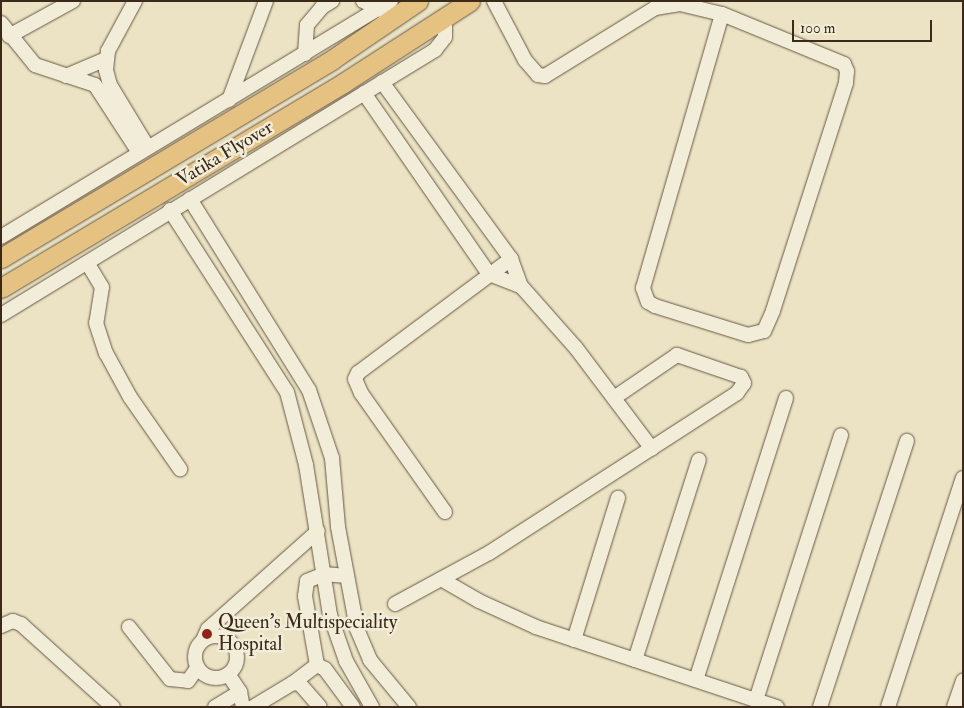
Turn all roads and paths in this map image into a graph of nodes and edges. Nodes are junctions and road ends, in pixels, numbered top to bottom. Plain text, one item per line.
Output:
1 (73, 1) edge
2 (135, 1) edge
3 (266, 1) edge
4 (332, 1) edge
5 (363, 1) edge
6 (418, 1) edge
7 (470, 1) edge
8 (496, 2) edge
9 (389, 9) edge
10 (722, 14) junction
11 (445, 16) junction
12 (1, 23) edge
13 (5, 38) edge
14 (305, 54) junction
15 (106, 59) junction
16 (66, 76) junction
17 (382, 82) junction
18 (364, 93) junction
19 (229, 100) junction
20 (429, 147) junction
21 (143, 149) junction
22 (408, 158) junction
23 (190, 198) junction
24 (170, 210) junction
25 (1, 237) edge
26 (1, 258) edge
27 (511, 259) junction
28 (88, 264) junction
29 (489, 274) junction
30 (521, 286) junction
31 (1, 288) edge
32 (1, 315) edge
33 (614, 398) junction
34 (786, 398) dead end
35 (841, 435) dead end
36 (907, 441) dead end
37 (652, 449) junction
38 (699, 460) dead end
39 (180, 469) dead end
40 (963, 478) edge
41 (618, 498) dead end
42 (445, 512) dead end
43 (318, 531) junction
44 (324, 574) junction
45 (347, 576) junction
46 (441, 578) junction
47 (395, 604) dead end
48 (224, 617) junction
49 (1, 626) edge
50 (129, 626) dead end
51 (222, 637) junction
52 (203, 640) junction
53 (574, 640) junction
54 (635, 660) junction
55 (318, 665) junction
56 (197, 668) junction
57 (228, 674) junction
58 (696, 680) junction
59 (963, 681) edge
60 (293, 683) junction
61 (240, 692) junction
62 (756, 700) junction
63 (259, 705) edge
64 (113, 707) edge
65 (215, 707) edge
66 (243, 707) edge
67 (320, 707) edge
68 (353, 707) edge
69 (372, 707) edge
70 (409, 707) edge
71 (777, 707) edge
72 (820, 707) edge
73 (888, 707) edge
74 (954, 707) edge

1 - 13 street
2 - 15 street
3 - 19 street
4 - 14 street
5 - 9 street
6 - 9 highway, Vatika Flyover
7 - 11 highway, Vatika Flyover
8 - 10 street
9 - 14 street
9 - 26 highway, Vatika Flyover
10 - 10 street
11 - 17 street
11 - 31 highway, Vatika Flyover
12 - 13 street
13 - 16 street
14 - 19 street
15 - 16 street
15 - 21 street
16 - 21 street
17 - 18 street
17 - 20 street
18 - 22 street
18 - 23 street
19 - 21 street
20 - 22 street
20 - 27 street
21 - 25 street
22 - 29 street
23 - 24 street
23 - 45 street
24 - 28 street
24 - 43 street
27 - 29 street
27 - 30 street
28 - 32 street
28 - 39 street
29 - 30 street
29 - 42 street
30 - 33 street
33 - 37 street
33 - 37 street
34 - 58 street
35 - 62 street
36 - 72 street
37 - 46 street
38 - 54 street
40 - 73 street
41 - 53 street
43 - 44 street
43 - 48 street
44 - 45 street
44 - 55 street
44 - 69 street
45 - 70 street
46 - 47 street
46 - 53 street
48 - 51 street
48 - 52 street
49 - 64 street
50 - 56 street
51 - 52 street
51 - 57 street
52 - 56 street
53 - 54 street
54 - 58 street
55 - 60 street
55 - 68 street
56 - 57 street
57 - 61 street
58 - 62 street
59 - 74 street
60 - 63 street
60 - 67 street
61 - 63 street
61 - 65 street
61 - 66 street
62 - 71 street

